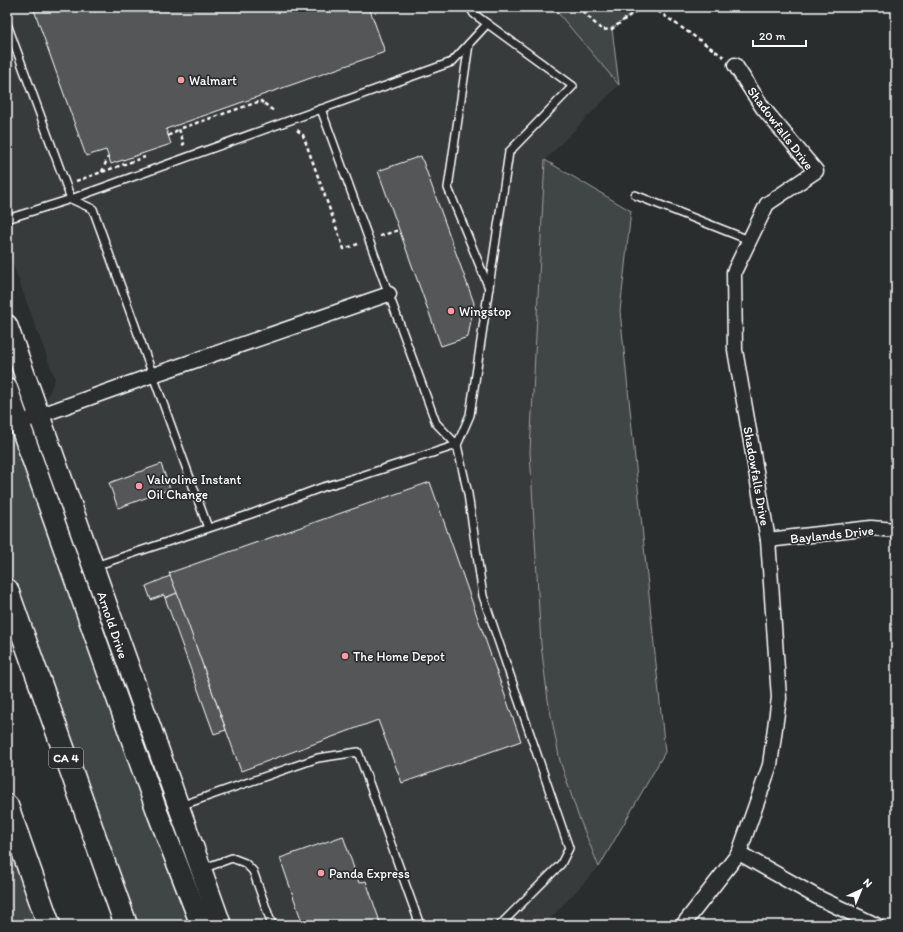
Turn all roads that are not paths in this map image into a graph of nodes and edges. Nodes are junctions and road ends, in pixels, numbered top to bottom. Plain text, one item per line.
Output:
1 (470, 7) edge
2 (7, 24) edge
3 (487, 24) junction
4 (469, 43) junction
5 (735, 65) road end
6 (321, 109) junction
7 (635, 195) dead end
8 (71, 199) junction
9 (7, 219) edge
10 (749, 240) junction
11 (489, 288) junction
12 (389, 294) junction
13 (7, 325) edge
14 (153, 375) junction
15 (7, 388) edge
16 (40, 416) junction
17 (19, 423) junction
18 (457, 445) junction
19 (208, 528) junction
20 (896, 530) edge
21 (768, 540) junction
22 (93, 567) junction
23 (7, 590) edge
24 (7, 806) edge
25 (178, 807) junction
26 (739, 853) junction
27 (202, 869) junction
28 (49, 925) edge
29 (126, 925) edge
30 (201, 925) edge
31 (221, 925) edge
32 (272, 925) edge
33 (420, 925) edge
34 (500, 925) edge
35 (683, 925) edge
36 (876, 925) edge

1 - 3 lane
2 - 8 lane
3 - 4 lane
3 - 11 lane
4 - 6 lane
4 - 11 lane
5 - 10 street, Shadowfalls Drive
6 - 8 lane
6 - 12 lane
7 - 10 lane
8 - 9 lane
8 - 14 lane
10 - 21 street, Shadowfalls Drive
11 - 18 lane
12 - 14 street
12 - 18 lane
13 - 16 street, Arnold Drive
14 - 16 street
14 - 19 lane
15 - 17 street, Arnold Drive
16 - 17 street
16 - 22 street, Arnold Drive
17 - 30 street, Arnold Drive
18 - 19 lane
18 - 34 lane
19 - 22 lane
20 - 21 street, Baylands Drive
21 - 26 street, Shadowfalls Drive
22 - 25 street, Arnold Drive
23 - 29 highway, CA 4
24 - 28 highway
25 - 27 street, Arnold Drive
25 - 33 lane
26 - 35 street, Shadowfalls Drive
26 - 36 street
27 - 31 street, Arnold Drive
27 - 32 lane

